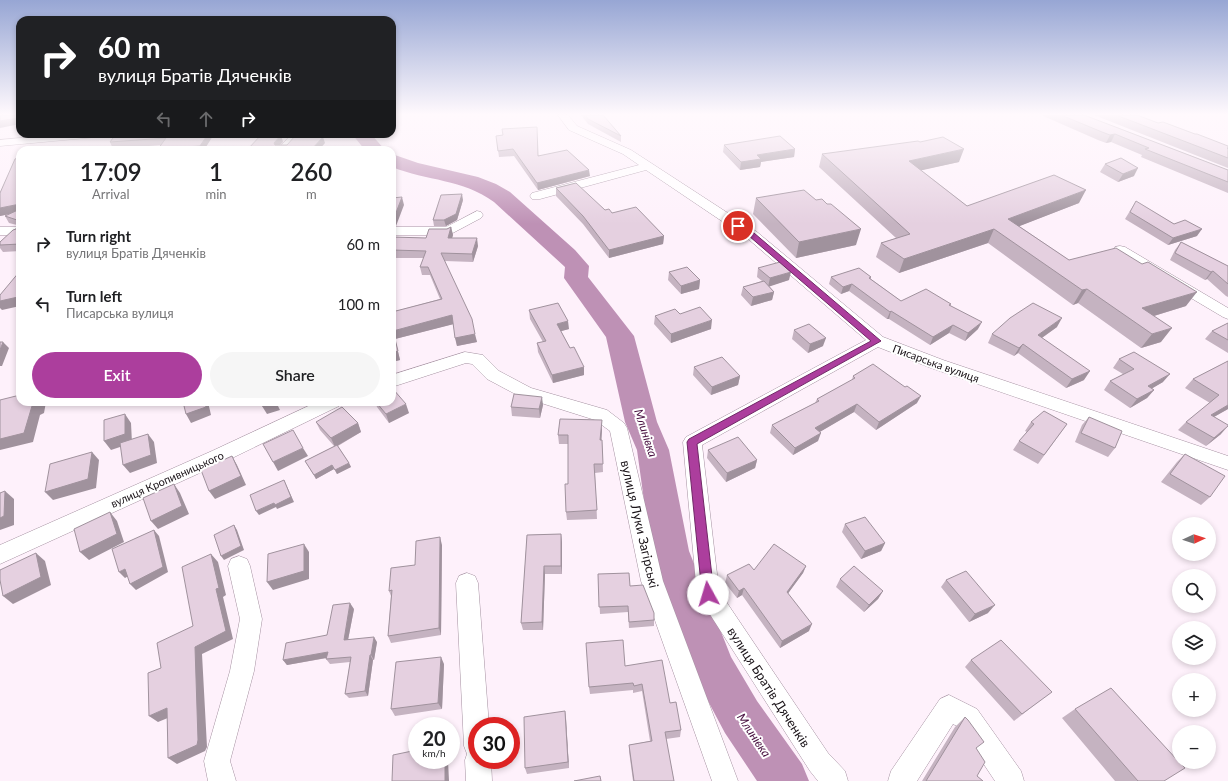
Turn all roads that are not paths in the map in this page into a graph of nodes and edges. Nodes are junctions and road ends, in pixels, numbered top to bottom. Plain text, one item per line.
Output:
1 (626, 151) edge
2 (647, 166) junction
3 (536, 196) dead end
4 (477, 215) dead end
5 (0, 231) edge
6 (16, 231) edge
7 (396, 231) edge
8 (1120, 250) edge
9 (1228, 314) edge
10 (877, 341) junction
11 (396, 380) edge
12 (324, 406) edge
13 (1228, 463) edge
14 (0, 555) edge
15 (239, 566) dead end
16 (467, 583) dead end
17 (475, 717) edge
18 (478, 769) edge
19 (222, 781) edge
20 (479, 781) edge
21 (725, 781) edge
22 (835, 781) edge
23 (901, 781) edge
24 (1011, 781) edge

1 - 2 street, Писарська вулиця
2 - 3 street
2 - 10 street, Писарська вулиця
4 - 7 street
5 - 6 street
8 - 9 street
10 - 13 street, Писарська вулиця
10 - 22 street, вулиця Братів Дяченків
11 - 21 street, вулиця Луки Загірські
12 - 14 street, вулиця Кропивницького
15 - 19 street
16 - 17 street
18 - 20 street
23 - 24 street

